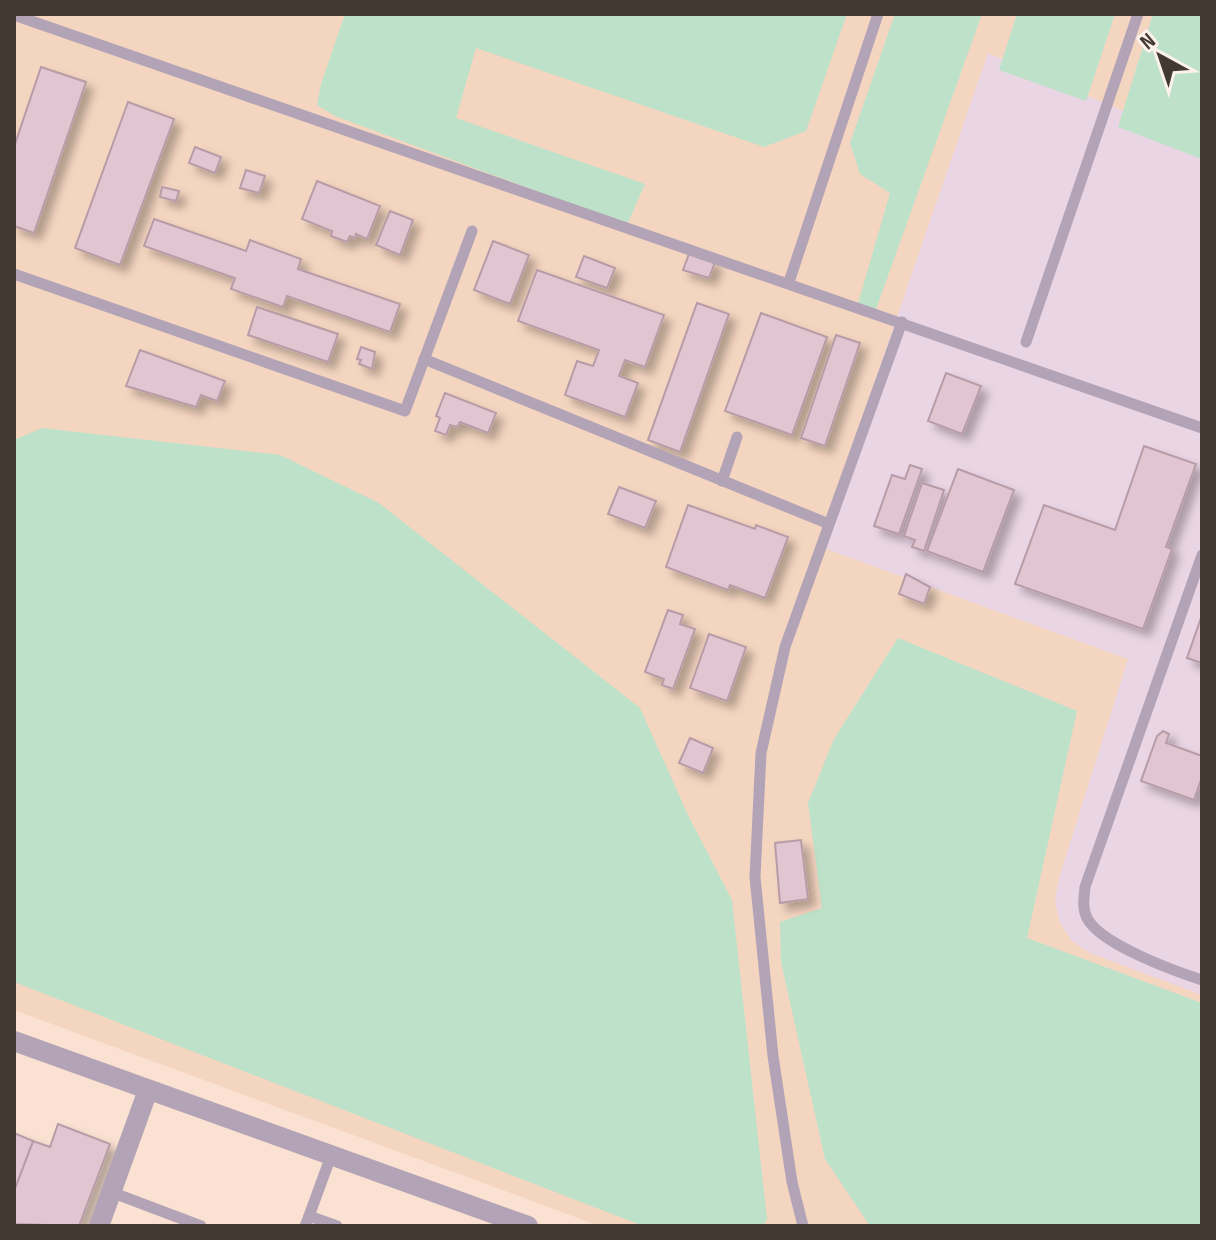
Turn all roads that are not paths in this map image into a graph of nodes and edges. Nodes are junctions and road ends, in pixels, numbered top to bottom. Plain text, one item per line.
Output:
1 (878, 14) edge
2 (1138, 14) edge
3 (14, 15) edge
4 (472, 231) dead end
5 (14, 274) edge
6 (789, 282) junction
7 (902, 322) junction
8 (1026, 342) dead end
9 (424, 359) junction
10 (1202, 428) edge
11 (737, 437) dead end
12 (722, 481) junction
13 (829, 524) junction
14 (1202, 555) edge
15 (1202, 980) edge
16 (14, 1041) edge
17 (148, 1090) junction
18 (331, 1156) junction
19 (111, 1192) junction
20 (307, 1221) edge
21 (99, 1226) edge
22 (201, 1226) edge
23 (337, 1226) edge
24 (528, 1226) edge
25 (803, 1226) edge

1 - 6 lane
2 - 8 lane
3 - 6 lane
4 - 9 lane
5 - 9 lane
6 - 7 lane
7 - 10 lane
7 - 13 lane
9 - 12 lane
11 - 12 lane
12 - 13 lane
13 - 25 lane
14 - 15 lane
16 - 17 street
17 - 18 street
17 - 19 street
18 - 20 lane
18 - 24 street
19 - 21 street
19 - 22 lane
20 - 23 lane

